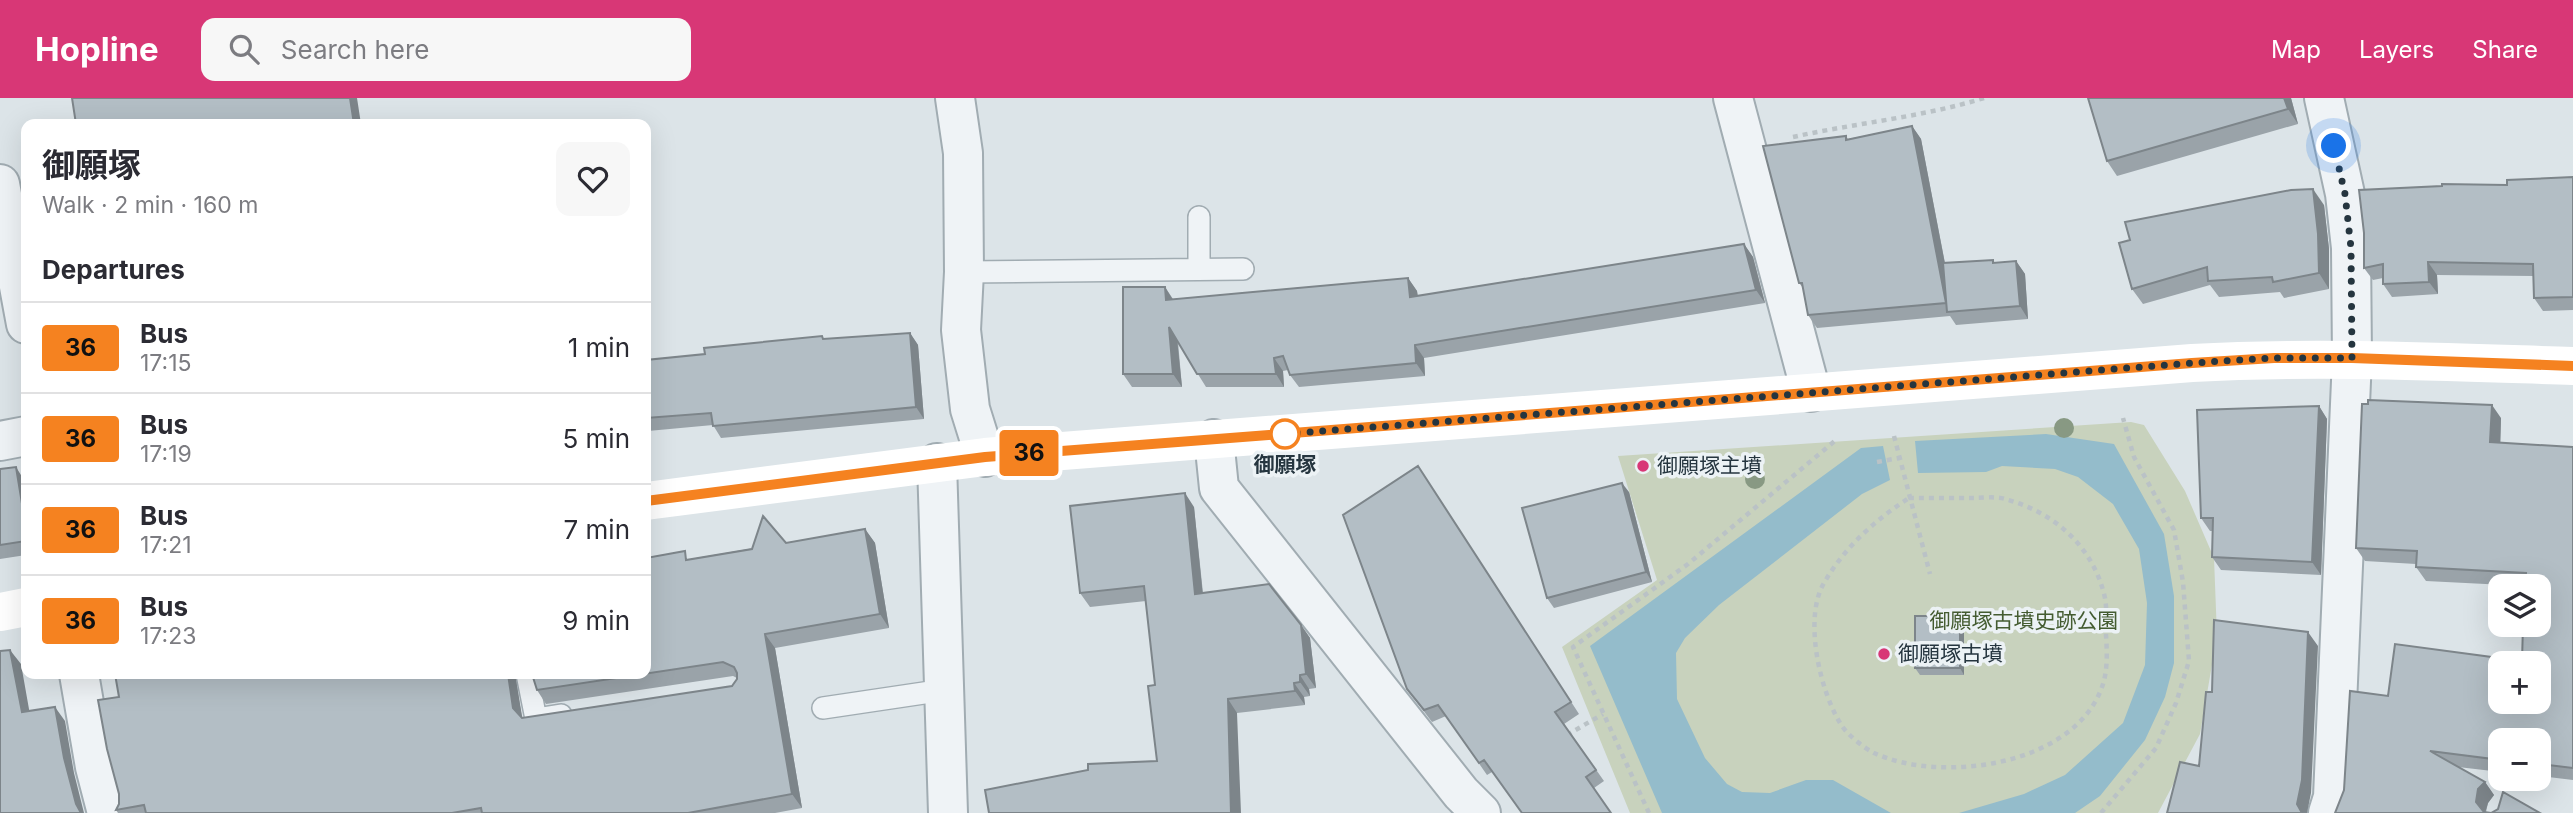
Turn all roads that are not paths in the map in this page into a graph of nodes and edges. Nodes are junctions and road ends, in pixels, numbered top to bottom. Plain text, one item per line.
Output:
1 (955, 98) edge
2 (1733, 98) edge
3 (2324, 98) edge
4 (0, 184) edge
5 (1199, 217) dead end
6 (1243, 268) dead end
7 (1199, 270) junction
8 (964, 272) junction
9 (21, 297) edge
10 (2352, 358) junction
11 (2573, 366) edge
12 (1811, 392) junction
13 (21, 437) edge
14 (1214, 439) junction
15 (0, 441) edge
16 (985, 457) junction
17 (937, 463) junction
18 (651, 500) edge
19 (21, 608) edge
20 (0, 612) edge
21 (80, 679) edge
22 (528, 679) edge
23 (944, 690) junction
24 (823, 708) dead end
25 (576, 713) edge
26 (107, 813) edge
27 (948, 813) edge
28 (1482, 813) edge
29 (2328, 813) edge

1 - 8 street
2 - 12 street
3 - 10 street
4 - 9 street
5 - 7 lane
6 - 7 lane
7 - 8 lane
8 - 16 street
10 - 11 main road
10 - 12 main road
10 - 29 street
12 - 14 main road
13 - 15 street
14 - 16 main road
14 - 28 street
16 - 17 main road
17 - 18 main road
17 - 23 street
19 - 20 main road
21 - 26 street
22 - 25 lane
23 - 24 lane
23 - 27 street

